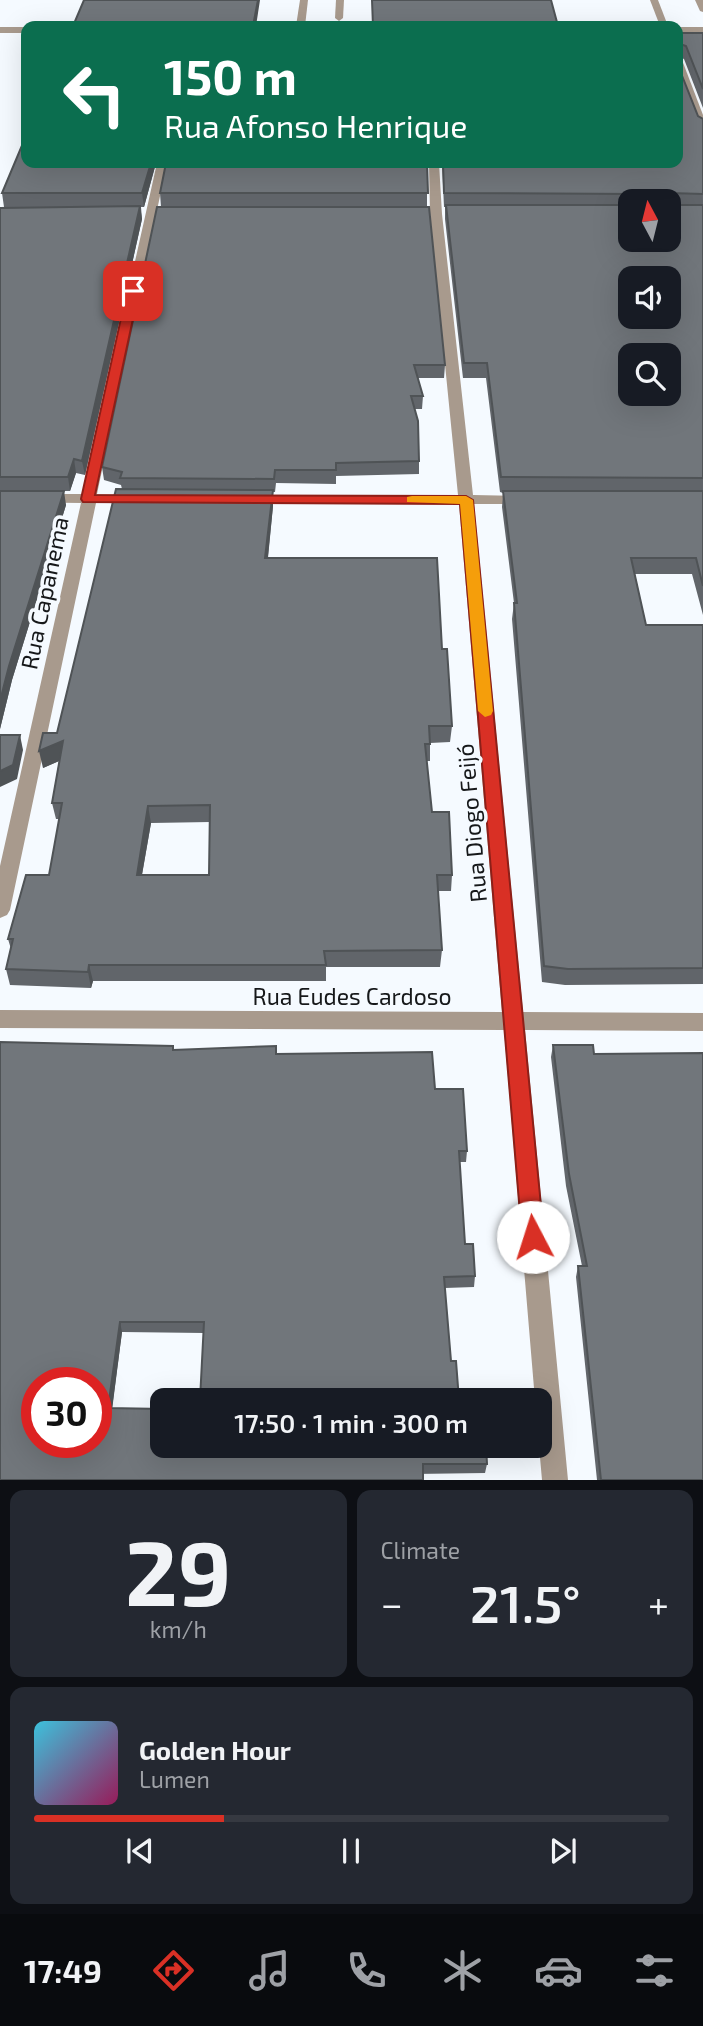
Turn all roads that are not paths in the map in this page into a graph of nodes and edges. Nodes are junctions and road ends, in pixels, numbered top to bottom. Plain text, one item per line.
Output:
1 (304, 0) edge
2 (340, 0) edge
3 (654, 0) edge
4 (699, 0) edge
5 (703, 9) edge
6 (339, 18) dead end
7 (302, 21) edge
8 (662, 21) edge
9 (0, 30) edge
10 (21, 30) edge
11 (683, 30) edge
12 (703, 30) edge
13 (0, 38) edge
14 (21, 38) edge
15 (683, 40) edge
16 (703, 40) edge
17 (683, 76) edge
18 (703, 128) edge
19 (161, 168) edge
20 (434, 168) edge
21 (0, 498) edge
22 (88, 499) junction
23 (155, 499) edge
24 (236, 499) edge
25 (466, 500) junction
26 (536, 500) edge
27 (0, 911) edge
28 (0, 1019) edge
29 (514, 1021) junction
30 (703, 1022) edge
31 (555, 1480) edge

1 - 7 street
2 - 6 street
3 - 8 street
4 - 5 street
9 - 10 street
11 - 12 street
13 - 14 street
15 - 16 street
17 - 18 street
19 - 22 street, Rua Capanema
20 - 25 street, Rua Diogo Feijó
21 - 22 street
22 - 23 street
22 - 27 street, Rua Capanema
24 - 25 street
25 - 26 street
25 - 29 street, Rua Diogo Feijó
28 - 29 street, Rua Eudes Cardoso
29 - 30 street, Rua Eudes Cardoso
29 - 31 street, Rua Diogo Feijó

